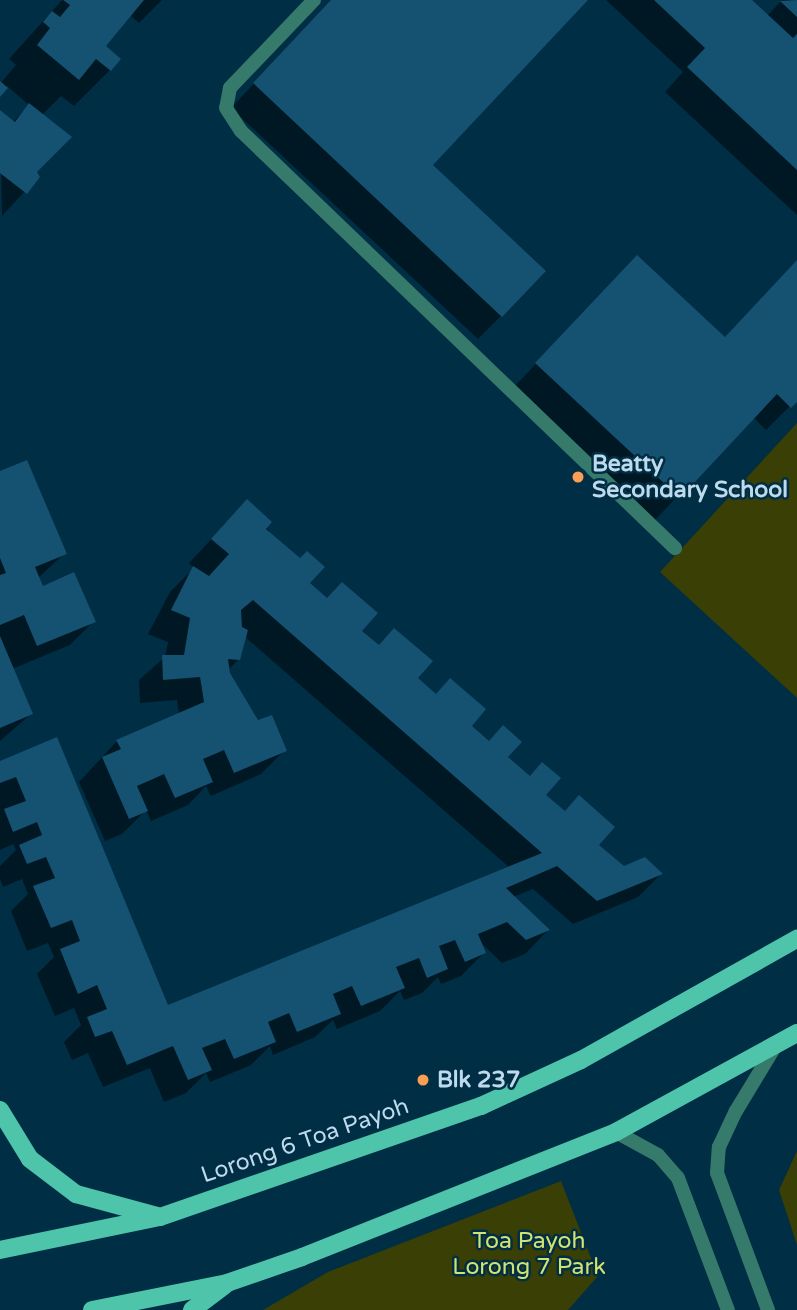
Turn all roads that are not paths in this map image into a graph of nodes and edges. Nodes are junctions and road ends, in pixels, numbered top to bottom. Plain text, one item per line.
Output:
1 (314, 0) edge
2 (675, 548) dead end
3 (797, 939) edge
4 (797, 1032) edge
5 (776, 1045) junction
6 (0, 1111) edge
7 (616, 1132) junction
8 (160, 1217) junction
9 (0, 1250) edge
10 (227, 1283) junction
11 (92, 1310) edge
12 (192, 1310) edge
13 (729, 1310) edge
14 (768, 1310) edge

1 - 2 street
3 - 8 main road, Lorong 6 Toa Payoh
4 - 5 main road
5 - 7 main road
5 - 14 street
6 - 8 main road
7 - 10 main road
7 - 13 street
8 - 9 main road, Lorong 6 Toa Payoh
10 - 11 main road
10 - 12 main road

